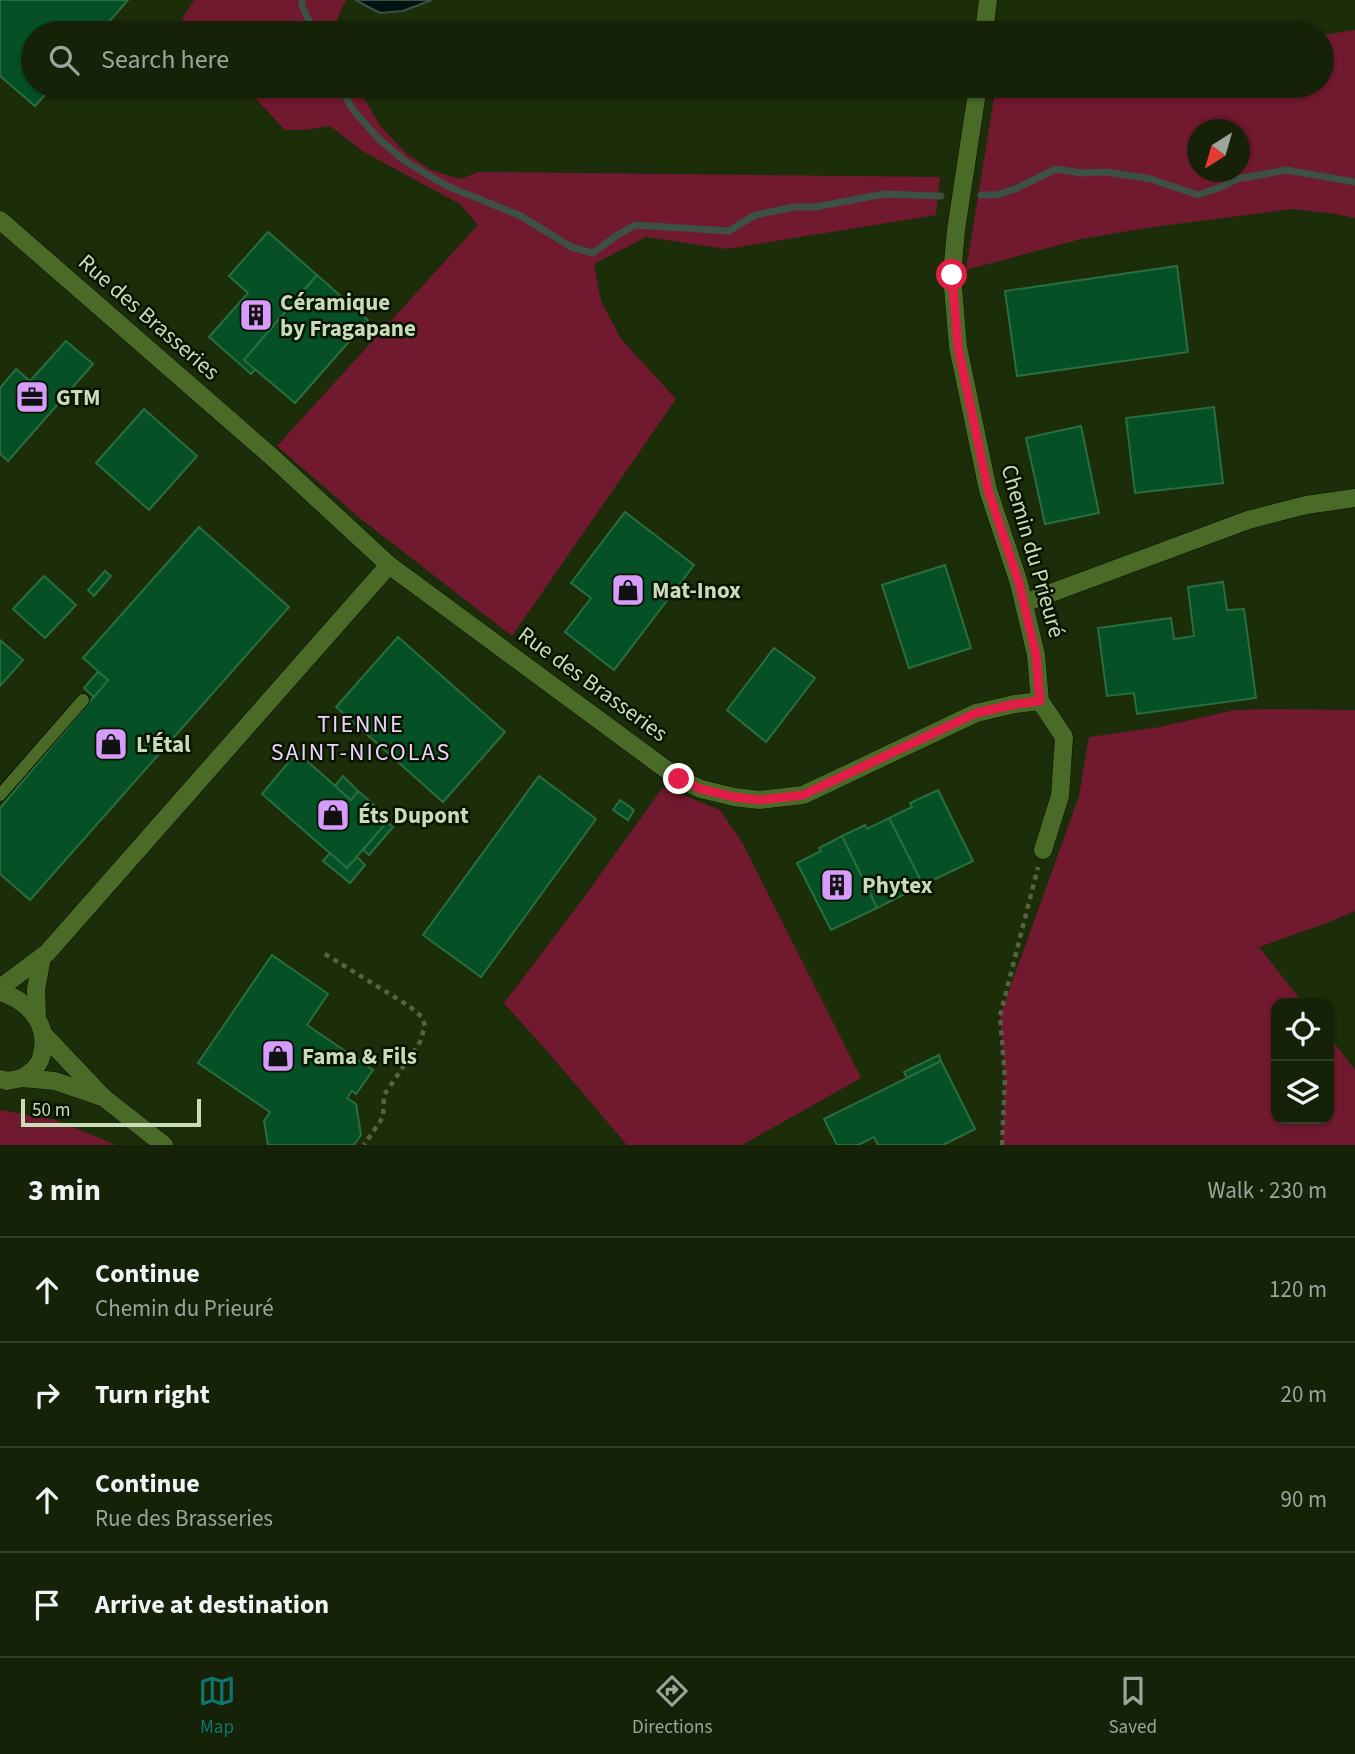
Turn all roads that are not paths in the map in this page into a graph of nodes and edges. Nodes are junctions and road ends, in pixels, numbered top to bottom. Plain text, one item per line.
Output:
1 (988, 0) edge
2 (985, 21) edge
3 (976, 98) edge
4 (0, 220) edge
5 (1355, 498) edge
6 (389, 565) junction
7 (1024, 603) junction
8 (83, 700) dead end
9 (1040, 701) junction
10 (0, 795) edge
11 (1042, 850) road end
12 (43, 957) junction
13 (0, 990) edge
14 (37, 1018) junction
15 (44, 1035) junction
16 (22, 1078) junction
17 (0, 1079) edge
18 (103, 1097) junction
19 (164, 1145) edge

1 - 2 street
3 - 7 street, Chemin du Prieuré
4 - 6 street, Rue des Brasseries
5 - 7 street
6 - 9 street, Rue des Brasseries
6 - 12 street
7 - 9 street, Chemin du Prieuré
8 - 10 lane
9 - 11 street, Chemin du Prieuré
12 - 13 street
12 - 14 street
13 - 14 street
14 - 15 street
15 - 16 street
15 - 18 street
16 - 17 street
16 - 18 street
18 - 19 street

